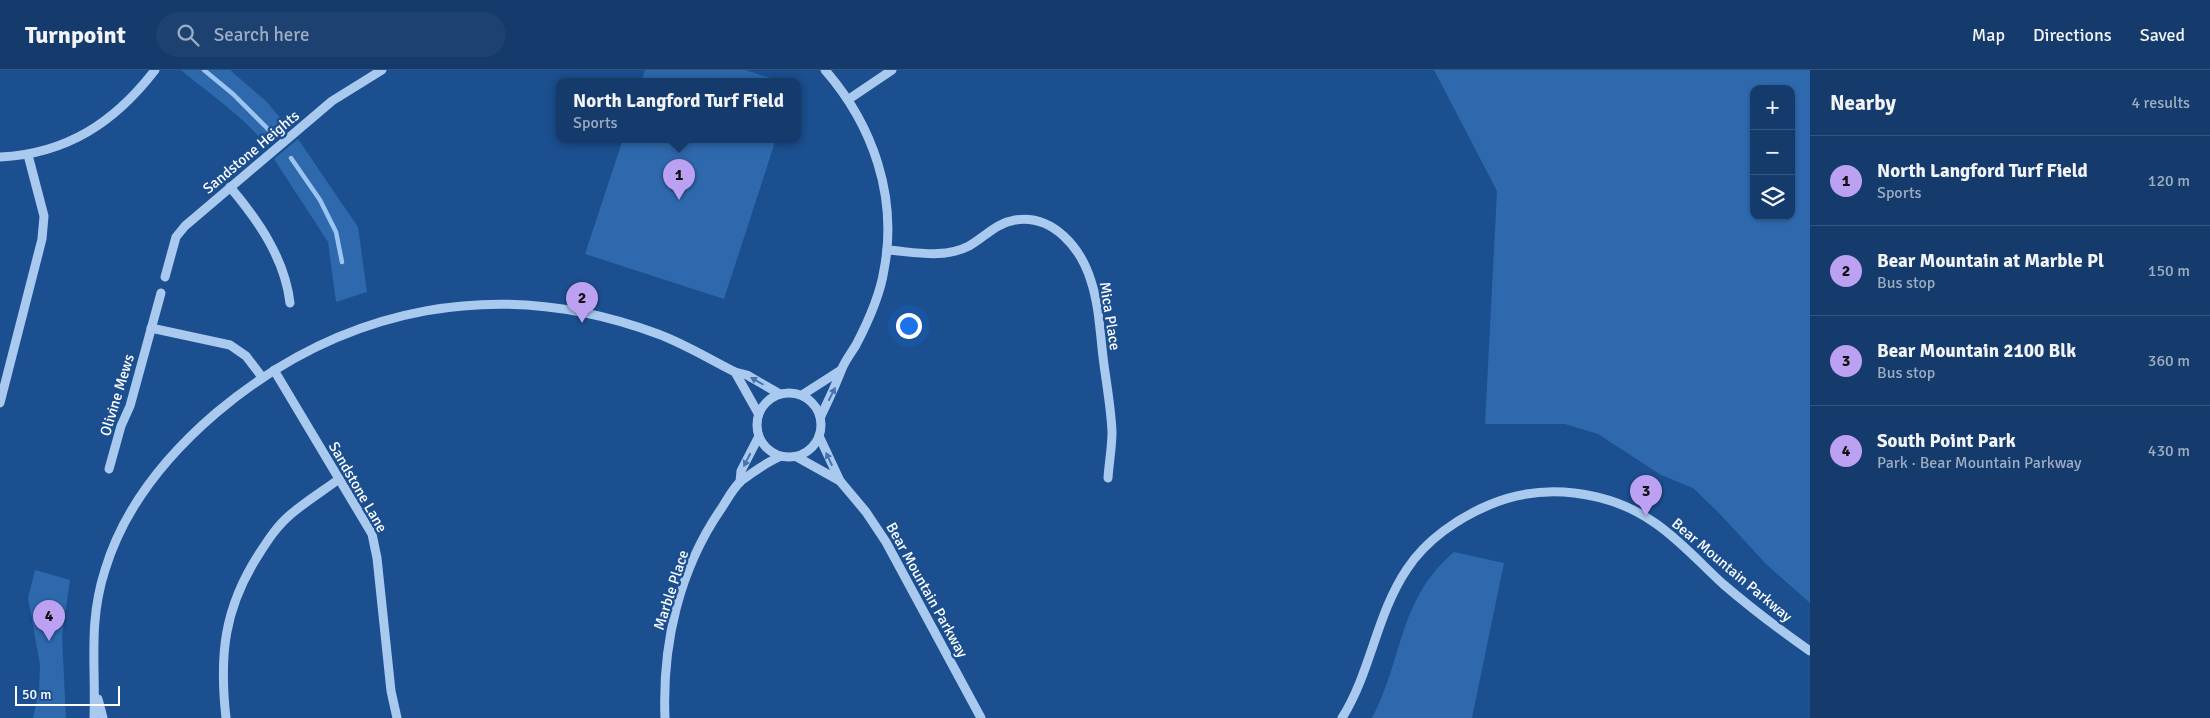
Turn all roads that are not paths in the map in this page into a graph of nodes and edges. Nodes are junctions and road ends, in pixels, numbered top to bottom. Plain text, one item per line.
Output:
1 (155, 70) edge
2 (382, 70) edge
3 (825, 70) edge
4 (892, 70) edge
5 (849, 99) junction
6 (28, 155) junction
7 (0, 157) edge
8 (230, 187) junction
9 (887, 250) junction
10 (165, 277) dead end
11 (161, 293) dead end
12 (290, 303) dead end
13 (151, 328) junction
14 (274, 370) junction
15 (841, 370) junction
16 (735, 372) junction
17 (262, 377) junction
18 (778, 393) junction
19 (802, 395) junction
20 (0, 403) edge
21 (758, 413) junction
22 (820, 416) junction
23 (819, 436) junction
24 (758, 438) junction
25 (779, 457) junction
26 (797, 457) junction
27 (109, 469) dead end
28 (1108, 478) dead end
29 (339, 479) junction
30 (840, 481) junction
31 (740, 482) junction
32 (1810, 651) edge
33 (95, 689) junction
34 (94, 718) edge
35 (103, 718) edge
36 (226, 718) edge
37 (397, 718) edge
38 (665, 718) edge
39 (981, 718) edge
40 (1342, 718) edge

1 - 6 street
2 - 8 street, Sandstone Heights
3 - 5 street
4 - 5 street
5 - 9 street
6 - 7 street
6 - 20 street
8 - 10 street, Sandstone Heights
8 - 12 street
9 - 15 street
9 - 28 street, Mica Place
11 - 13 street, Olivine Mews
13 - 17 street
13 - 27 street, Olivine Mews
14 - 16 street
14 - 17 street
14 - 29 street, Sandstone Lane
15 - 19 street
22 -> 15 street
18 -> 16 street
16 - 21 street
17 - 33 street
18 - 19 street
18 - 21 street
19 - 22 street
21 - 24 street
22 - 23 street
23 - 26 street
30 -> 23 street, Bear Mountain Parkway
24 - 25 street
24 -> 31 street, Marble Place
25 - 26 street
25 - 31 street, Marble Place
26 - 30 street, Bear Mountain Parkway
29 - 36 street
29 - 37 street, Sandstone Lane
30 - 39 street, Bear Mountain Parkway
31 - 38 street, Marble Place
32 - 40 street, Bear Mountain Parkway
33 - 34 street
33 - 35 street

